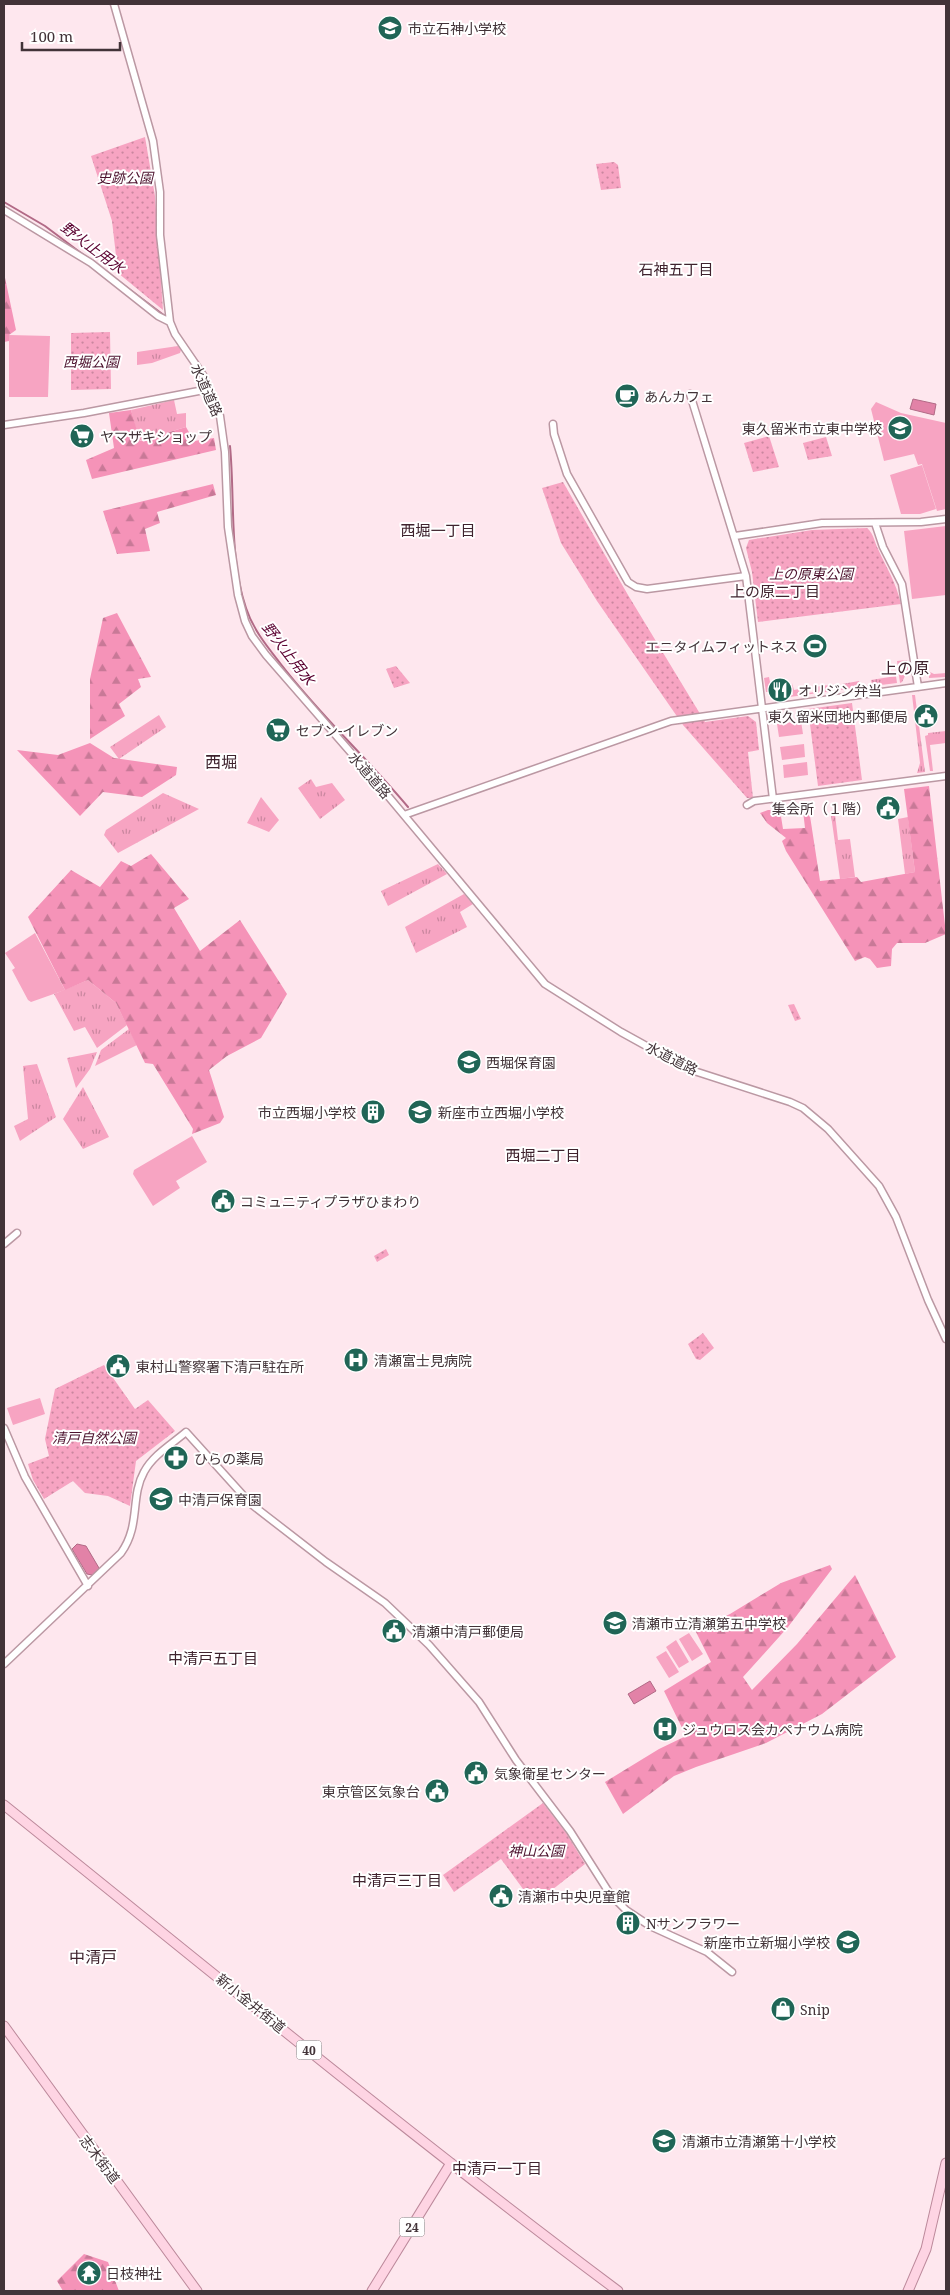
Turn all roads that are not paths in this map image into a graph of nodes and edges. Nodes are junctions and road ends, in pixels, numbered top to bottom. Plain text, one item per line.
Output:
1 (114, 4) edge
2 (4, 210) edge
3 (170, 322) junction
4 (209, 389) junction
5 (690, 394) dead end
6 (553, 424) dead end
7 (4, 425) edge
8 (946, 519) edge
9 (875, 523) junction
10 (735, 536) junction
11 (746, 576) junction
12 (946, 683) edge
13 (918, 687) junction
14 (761, 708) junction
15 (946, 776) edge
16 (773, 799) junction
17 (746, 805) dead end
18 (404, 815) junction
19 (17, 1233) dead end
20 (4, 1244) edge
21 (946, 1339) edge
22 (4, 1428) edge
23 (88, 1586) junction
24 (4, 1664) edge
25 (4, 1804) edge
26 (732, 1972) dead end
27 (4, 2026) edge
28 (451, 2163) junction
29 (946, 2163) edge
30 (197, 2291) edge
31 (372, 2291) edge
32 (618, 2291) edge
33 (908, 2291) edge

1 - 3 street, 水道道路
2 - 3 street
3 - 4 street, 水道道路
4 - 7 street
4 - 18 street, 水道道路
5 - 10 street
6 - 11 street
8 - 9 street
9 - 10 street
9 - 13 street
10 - 11 street
11 - 14 street
12 - 13 street
13 - 14 street
14 - 16 street
14 - 18 street
15 - 16 street
16 - 17 street
18 - 21 street, 水道道路
19 - 20 street
22 - 23 street
23 - 24 street
23 - 26 street
25 - 28 main road, 新小金井街道 / 40
27 - 30 main road, 志木街道
28 - 31 main road, 24
28 - 32 main road, 新小金井街道 / 40
29 - 33 main road

